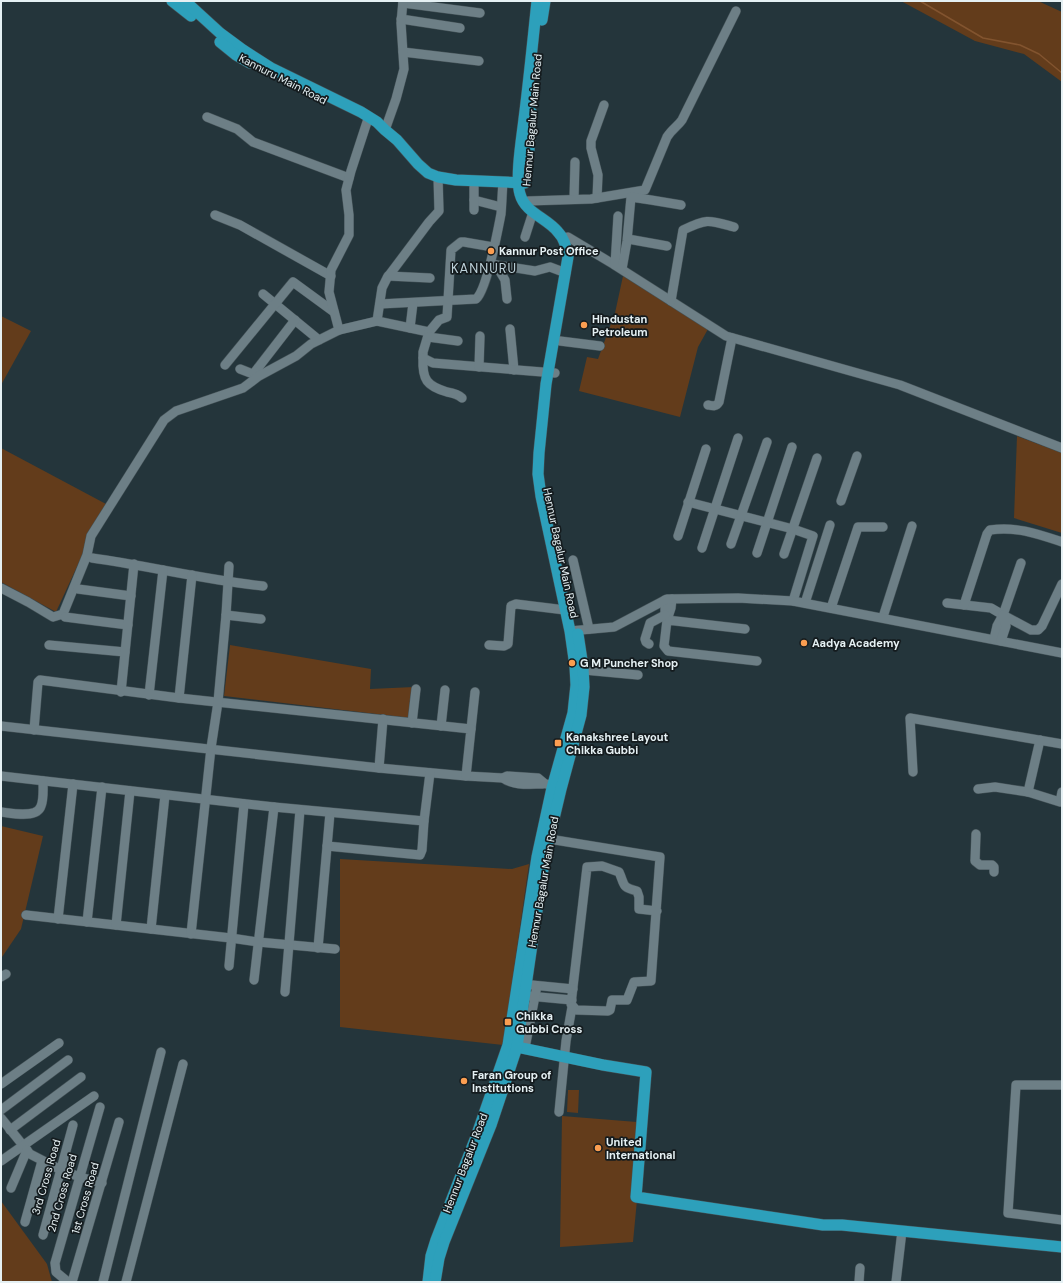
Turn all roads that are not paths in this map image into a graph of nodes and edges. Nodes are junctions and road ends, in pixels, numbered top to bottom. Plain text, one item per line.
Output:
1 (172, 1) edge
2 (185, 1) edge
3 (537, 1) edge
4 (545, 1) edge
5 (403, 2) edge
6 (736, 11) dead end
7 (480, 13) dead end
8 (401, 19) junction
9 (460, 28) dead end
10 (403, 52) junction
11 (479, 61) dead end
12 (604, 105) dead end
13 (207, 117) dead end
14 (367, 122) junction
15 (385, 130) junction
16 (575, 162) dead end
17 (438, 177) junction
18 (349, 178) junction
19 (474, 182) junction
20 (503, 183) junction
21 (522, 183) junction
22 (597, 198) junction
23 (574, 199) junction
24 (528, 201) junction
25 (681, 205) dead end
26 (501, 207) junction
27 (533, 212) junction
28 (215, 215) dead end
29 (618, 216) dead end
30 (734, 228) dead end
31 (525, 237) dead end
32 (566, 238) junction
33 (628, 239) junction
34 (668, 246) dead end
35 (493, 247) junction
36 (493, 265) junction
37 (619, 267) junction
38 (566, 273) junction
39 (331, 276) junction
40 (388, 276) junction
41 (430, 278) dead end
42 (263, 294) dead end
43 (507, 299) dead end
44 (448, 301) junction
45 (671, 301) junction
46 (413, 303) junction
47 (275, 304) junction
48 (380, 304) junction
49 (334, 312) junction
50 (295, 320) junction
51 (377, 321) junction
52 (560, 324) junction
53 (410, 328) junction
54 (510, 329) dead end
55 (339, 330) junction
56 (429, 335) junction
57 (480, 336) dead end
58 (732, 338) junction
59 (319, 340) junction
60 (560, 341) junction
61 (458, 342) dead end
62 (600, 346) dead end
63 (423, 358) junction
64 (225, 365) dead end
65 (479, 367) junction
66 (240, 370) dead end
67 (514, 370) junction
68 (552, 373) junction
69 (257, 375) junction
70 (462, 398) dead end
71 (708, 405) dead end
72 (738, 438) dead end
73 (767, 442) dead end
74 (792, 447) dead end
75 (1062, 448) edge
76 (706, 449) dead end
77 (858, 456) dead end
78 (817, 458) dead end
79 (841, 501) dead end
80 (688, 502) junction
81 (715, 510) junction
82 (741, 515) junction
83 (768, 522) junction
84 (830, 525) dead end
85 (912, 526) dead end
86 (883, 527) dead end
87 (793, 529) junction
88 (678, 536) dead end
89 (1062, 542) edge
90 (731, 544) dead end
91 (702, 548) dead end
92 (757, 553) dead end
93 (784, 554) dead end
94 (92, 558) dead end
95 (572, 560) dead end
96 (134, 564) junction
97 (1021, 564) dead end
98 (228, 566) dead end
99 (163, 570) junction
100 (192, 575) junction
101 (229, 582) junction
102 (1062, 584) edge
103 (263, 586) dead end
104 (1, 588) edge
105 (78, 589) dead end
106 (131, 596) junction
107 (668, 600) junction
108 (793, 601) junction
109 (947, 602) dead end
110 (805, 603) junction
111 (964, 605) junction
112 (831, 608) junction
113 (565, 610) junction
114 (226, 615) junction
115 (1003, 615) junction
116 (65, 617) dead end
117 (666, 617) junction
118 (883, 618) junction
119 (261, 619) dead end
120 (128, 625) junction
121 (589, 629) junction
122 (745, 629) dead end
123 (574, 631) junction
124 (998, 640) junction
125 (649, 644) dead end
126 (49, 645) dead end
127 (489, 646) dead end
128 (125, 652) junction
129 (1062, 653) edge
130 (757, 661) dead end
131 (584, 670) junction
132 (638, 675) dead end
133 (416, 689) dead end
134 (445, 690) dead end
135 (121, 692) junction
136 (475, 692) dead end
137 (149, 695) junction
138 (179, 698) junction
139 (218, 702) junction
140 (383, 719) junction
141 (412, 723) junction
142 (1, 726) edge
143 (441, 726) junction
144 (471, 729) junction
145 (34, 730) junction
146 (1040, 740) junction
147 (1062, 744) edge
148 (211, 748) junction
149 (379, 768) junction
150 (913, 772) dead end
151 (430, 773) junction
152 (1, 776) edge
153 (466, 776) junction
154 (43, 781) junction
155 (73, 784) junction
156 (553, 786) junction
157 (102, 787) junction
158 (978, 789) dead end
159 (130, 790) junction
160 (1028, 792) junction
161 (1062, 792) edge
162 (165, 795) junction
163 (205, 799) junction
164 (1061, 803) edge
165 (244, 804) junction
166 (274, 807) junction
167 (300, 810) junction
168 (1, 812) edge
169 (330, 813) junction
170 (424, 821) junction
171 (976, 834) dead end
172 (549, 839) junction
173 (327, 846) junction
174 (994, 872) dead end
175 (657, 912) junction
176 (26, 915) dead end
177 (58, 919) junction
178 (87, 922) junction
179 (116, 925) junction
180 (151, 929) junction
181 (191, 934) junction
182 (231, 938) junction
183 (258, 942) junction
184 (289, 944) junction
185 (318, 948) junction
186 (335, 949) dead end
187 (229, 966) dead end
188 (254, 980) dead end
189 (532, 985) junction
190 (573, 989) junction
191 (285, 992) dead end
192 (530, 996) junction
193 (572, 1004) junction
194 (59, 1043) dead end
195 (517, 1047) junction
196 (161, 1052) dead end
197 (564, 1057) junction
198 (68, 1060) dead end
199 (183, 1064) dead end
200 (81, 1077) dead end
201 (1, 1084) edge
202 (1062, 1085) edge
203 (94, 1096) dead end
204 (100, 1107) dead end
205 (1, 1110) edge
206 (559, 1112) dead end
207 (1, 1118) edge
208 (120, 1122) dead end
209 (73, 1125) dead end
210 (10, 1129) junction
211 (1, 1134) edge
212 (25, 1148) junction
213 (1, 1161) edge
214 (42, 1161) junction
215 (61, 1170) junction
216 (80, 1177) junction
217 (102, 1183) junction
218 (11, 1188) dead end
219 (1062, 1220) edge
220 (25, 1222) dead end
221 (902, 1231) junction
222 (42, 1235) dead end
223 (1062, 1247) edge
224 (860, 1268) dead end
225 (68, 1282) edge
226 (72, 1282) edge
227 (103, 1282) edge
228 (126, 1282) edge
229 (428, 1282) edge
230 (435, 1282) edge
231 (859, 1282) edge
232 (896, 1282) edge

1 - 14 main road, Kannuru Main Road
2 - 15 main road
3 - 21 main road, Hennur Bagalur Main Road
4 - 21 main road, Hennur Bagalur Main Road
5 - 7 street
5 - 8 street
6 - 22 street
8 - 9 street
8 - 10 street
10 - 11 street
10 - 15 street
12 - 22 street
13 - 18 street
14 - 15 main road, Kannuru Main Road
14 - 18 street
15 - 17 main road
16 - 23 street
17 - 19 main road
17 - 40 street
18 - 39 street
19 - 20 main road
19 - 26 street
20 - 21 main road
20 - 26 street
21 - 24 main road, Hennur Bagalur Main Road
21 - 27 main road, Hennur Bagalur Main Road
22 - 23 street
23 - 24 street
24 - 32 main road, Hennur Bagalur Main Road
25 - 33 street
26 - 35 street
27 - 31 street
27 - 32 main road, Hennur Bagalur Main Road
28 - 39 street
29 - 37 street
30 - 45 street
32 - 37 street
32 - 38 main road, Hennur Bagalur Main Road
32 - 52 main road, Hennur Bagalur Main Road
33 - 34 street
33 - 37 street
35 - 36 street
35 - 44 street
36 - 38 street
36 - 43 street
36 - 44 street
37 - 45 street
38 - 52 main road, Hennur Bagalur Main Road
39 - 49 street
40 - 41 street
40 - 48 street
42 - 47 street
44 - 46 street
44 - 56 street
45 - 58 street
46 - 48 street
46 - 53 street
47 - 49 street
47 - 50 street
47 - 64 street
48 - 51 street
49 - 55 street
50 - 59 street
50 - 69 street
51 - 53 street
51 - 55 street
52 - 60 main road, Hennur Bagalur Main Road
52 - 68 main road, Hennur Bagalur Main Road
53 - 56 street
54 - 67 street
55 - 59 street
56 - 61 street
56 - 63 street
57 - 65 street
58 - 71 street
58 - 75 street
59 - 69 street
60 - 62 street
60 - 68 main road, Hennur Bagalur Main Road
63 - 65 street
63 - 70 street
65 - 67 street
66 - 69 street
67 - 68 street
68 - 113 main road, Hennur Bagalur Main Road
68 - 123 main road, Hennur Bagalur Main Road
69 - 104 street
72 - 81 street
73 - 82 street
74 - 83 street
76 - 80 street
77 - 79 street
78 - 87 street
80 - 81 street
80 - 88 street
81 - 82 street
81 - 91 street
82 - 83 street
82 - 90 street
83 - 87 street
83 - 92 street
84 - 110 street
85 - 118 street
86 - 112 street
87 - 93 street
87 - 108 street
89 - 111 street
94 - 96 street
95 - 121 street
96 - 99 street
96 - 106 street
97 - 115 street
98 - 101 street
99 - 100 street
99 - 137 street
100 - 101 street
100 - 138 street
101 - 103 street
101 - 114 street
102 - 115 street
105 - 106 street
106 - 120 street
107 - 108 street
107 - 117 street
107 - 121 street
108 - 110 street
109 - 111 street
110 - 112 street
111 - 115 street
112 - 118 street
113 - 123 main road, Hennur Bagalur Main Road
113 - 127 street
114 - 119 street
114 - 139 street
115 - 124 street
116 - 120 street
117 - 122 street
117 - 125 street
117 - 130 street
118 - 124 street
120 - 128 street
121 - 123 street
123 - 131 main road, Hennur Bagalur Main Road
123 - 156 main road, Hennur Bagalur Main Road
124 - 129 street
126 - 128 street
128 - 135 street
131 - 132 street
131 - 156 main road, Hennur Bagalur Main Road
133 - 141 street
134 - 143 street
135 - 137 street
135 - 145 street
136 - 144 street
137 - 138 street
138 - 139 street
139 - 140 street
139 - 148 street
140 - 141 street
140 - 149 street
141 - 143 street
142 - 145 street
143 - 144 street
144 - 153 street
145 - 148 street
146 - 147 street
146 - 150 street
146 - 160 street
148 - 149 street
148 - 163 street
149 - 151 street
151 - 153 street
151 - 170 street
152 - 154 street
153 - 156 street
154 - 155 street
154 - 168 street
155 - 157 street
155 - 177 street
156 - 172 main road, Hennur Bagalur Main Road
156 - 195 main road, Hennur Bagalur Main Road
157 - 159 street
157 - 178 street
158 - 160 street
159 - 162 street
159 - 179 street
160 - 164 street
161 - 164 street
162 - 163 street
162 - 180 street
163 - 165 street
163 - 181 street
165 - 166 street
165 - 182 street
166 - 167 street
166 - 183 street
167 - 169 street
167 - 184 street
169 - 170 street
169 - 173 street
170 - 173 street
171 - 174 street
172 - 175 street
172 - 189 main road, Hennur Bagalur Main Road
173 - 185 street
175 - 190 street
175 - 193 street
176 - 177 street
177 - 178 street
178 - 179 street
179 - 180 street
180 - 181 street
181 - 182 street
182 - 183 street
182 - 187 street
183 - 184 street
183 - 188 street
184 - 185 street
184 - 191 street
185 - 186 street
189 - 190 street
189 - 192 main road, Hennur Bagalur Main Road
190 - 193 street
192 - 193 street
192 - 195 main road, Hennur Bagalur Main Road
193 - 197 street
194 - 201 street
195 - 197 main road
195 - 229 main road, Hennur Bagalur Road
195 - 230 main road, Hennur Bagalur Road
196 - 227 street
197 - 206 street
197 - 221 main road
198 - 205 street
199 - 228 street
200 - 210 street
202 - 219 street
203 - 212 street
204 - 216 street, 2nd Cross Road
207 - 210 street
208 - 217 street, 1st Cross Road
209 - 215 street, 3rd Cross Road
210 - 211 street
210 - 212 street
212 - 213 street
212 - 214 street
212 - 218 street
214 - 215 street
214 - 220 street
215 - 216 street
215 - 222 street, 3rd Cross Road
216 - 217 street
216 - 225 street, 2nd Cross Road
217 - 226 street, 1st Cross Road
221 - 223 main road
221 - 232 street
224 - 231 street

